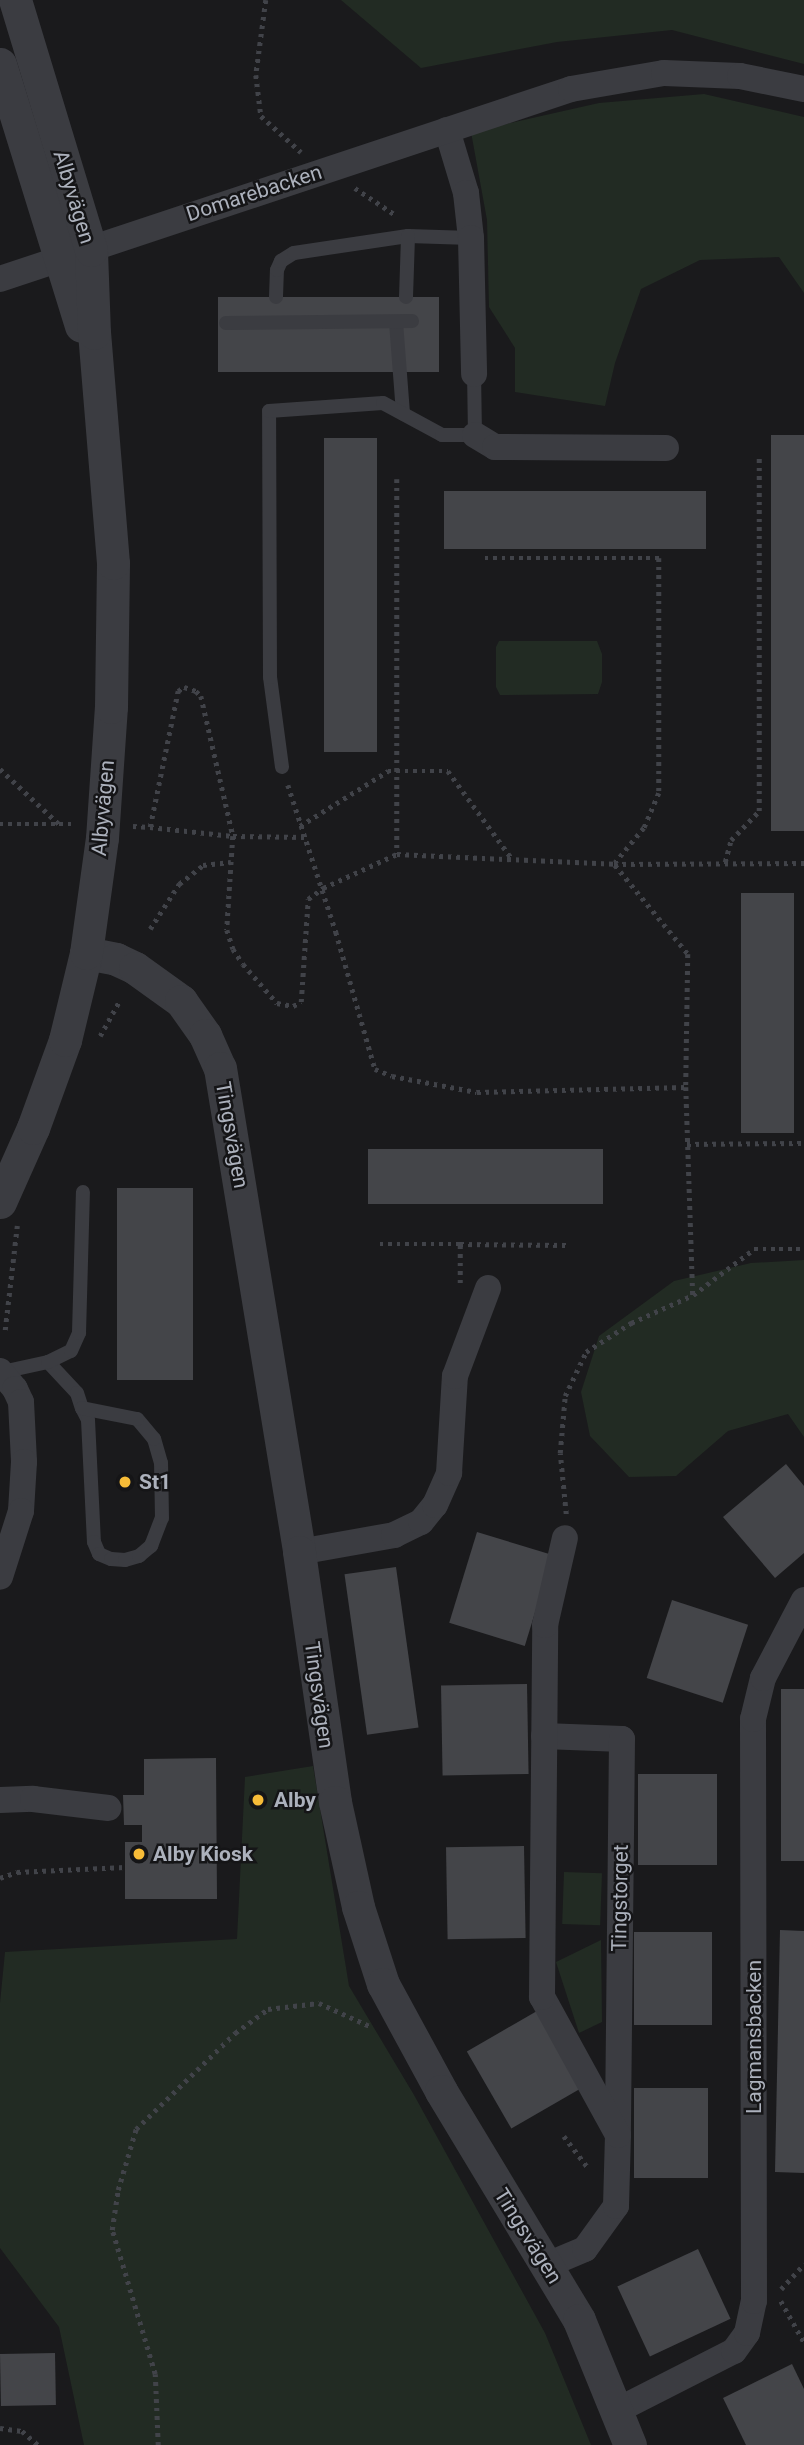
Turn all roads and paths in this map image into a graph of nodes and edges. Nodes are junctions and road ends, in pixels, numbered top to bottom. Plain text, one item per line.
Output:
1 (15, 0) edge
2 (266, 0) edge
3 (0, 64) edge
4 (804, 89) edge
5 (447, 130) junction
6 (326, 170) junction
7 (408, 236) junction
8 (429, 236) junction
9 (471, 238) junction
10 (77, 255) junction
11 (0, 279) edge
12 (276, 298) dead end
13 (406, 298) dead end
14 (396, 321) junction
15 (412, 321) dead end
16 (226, 323) dead end
17 (474, 374) joint
18 (403, 414) junction
19 (475, 435) junction
20 (666, 448) dead end
21 (759, 455) dead end
22 (397, 479) dead end
23 (485, 558) dead end
24 (282, 767) joint
25 (0, 768) edge
26 (397, 771) junction
27 (0, 824) edge
28 (59, 824) junction
29 (76, 824) dead end
30 (124, 826) dead end
31 (300, 826) junction
32 (150, 827) junction
33 (233, 836) junction
34 (304, 837) junction
35 (397, 854) junction
36 (513, 860) junction
37 (230, 862) junction
38 (725, 862) junction
39 (804, 863) edge
40 (614, 864) junction
41 (323, 888) junction
42 (150, 929) dead end
43 (86, 953) junction
44 (687, 1087) junction
45 (804, 1143) edge
46 (687, 1144) junction
47 (83, 1192) dead end
48 (0, 1202) edge
49 (380, 1244) dead end
50 (460, 1244) junction
51 (567, 1245) dead end
52 (804, 1249) edge
53 (488, 1288) joint
54 (693, 1295) junction
55 (48, 1362) junction
56 (1, 1372) edge
57 (82, 1408) junction
58 (565, 1538) joint
59 (299, 1552) junction
60 (0, 1577) edge
61 (804, 1600) edge
62 (544, 1736) junction
63 (0, 1800) edge
64 (108, 1808) dead end
65 (125, 1867) dead end
66 (0, 1878) edge
67 (375, 2029) dead end
68 (618, 2135) junction
69 (804, 2264) edge
70 (547, 2265) junction
71 (788, 2279) dead end
72 (777, 2295) dead end
73 (804, 2342) edge
74 (618, 2410) junction
75 (0, 2428) edge
76 (38, 2445) edge
77 (158, 2445) edge
78 (630, 2445) edge

1 - 10 street, Albyvägen
2 - 6 path
3 - 10 street, Albyvägen
4 - 5 street, Domarebacken
5 - 6 street, Domarebacken
5 - 9 street
6 - 8 path
6 - 10 street, Domarebacken
7 - 8 lane
7 - 12 lane
7 - 13 lane
8 - 9 lane
9 - 17 street
10 - 11 street, Domarebacken
10 - 43 street, Albyvägen
14 - 15 lane
14 - 16 lane
14 - 18 lane
17 - 19 lane
18 - 19 lane
18 - 24 lane
19 - 20 street
21 - 38 path
22 - 26 path
23 - 40 path
24 - 31 path
25 - 28 path
26 - 31 path
26 - 35 path
26 - 36 path
27 - 28 path
28 - 29 path
30 - 32 path
31 - 34 path
32 - 33 path
32 - 33 path
33 - 34 path
33 - 37 path
34 - 41 path
35 - 36 path
35 - 41 path
36 - 40 path
37 - 41 path
37 - 42 path
38 - 39 path
38 - 40 path
40 - 44 path
41 - 44 path
43 - 48 street, Albyvägen
43 - 59 street, Tingsvägen
44 - 46 path
45 - 46 path
46 - 54 path
47 - 55 lane
49 - 50 path
50 - 51 path
50 - 53 path
52 - 54 path
53 - 59 street
54 - 58 path
55 - 56 lane
55 - 57 lane
56 - 60 street
57 - 57 lane
58 - 62 street
59 - 70 street, Tingsvägen
61 - 74 street, Lagmansbacken
62 - 68 street
62 - 68 street, Tingstorget
63 - 64 street
65 - 66 path
67 - 77 path
68 - 70 street, Tingstorget
69 - 71 path
70 - 74 street, Tingsvägen
72 - 73 path
74 - 78 street, Tingsvägen
75 - 76 path

